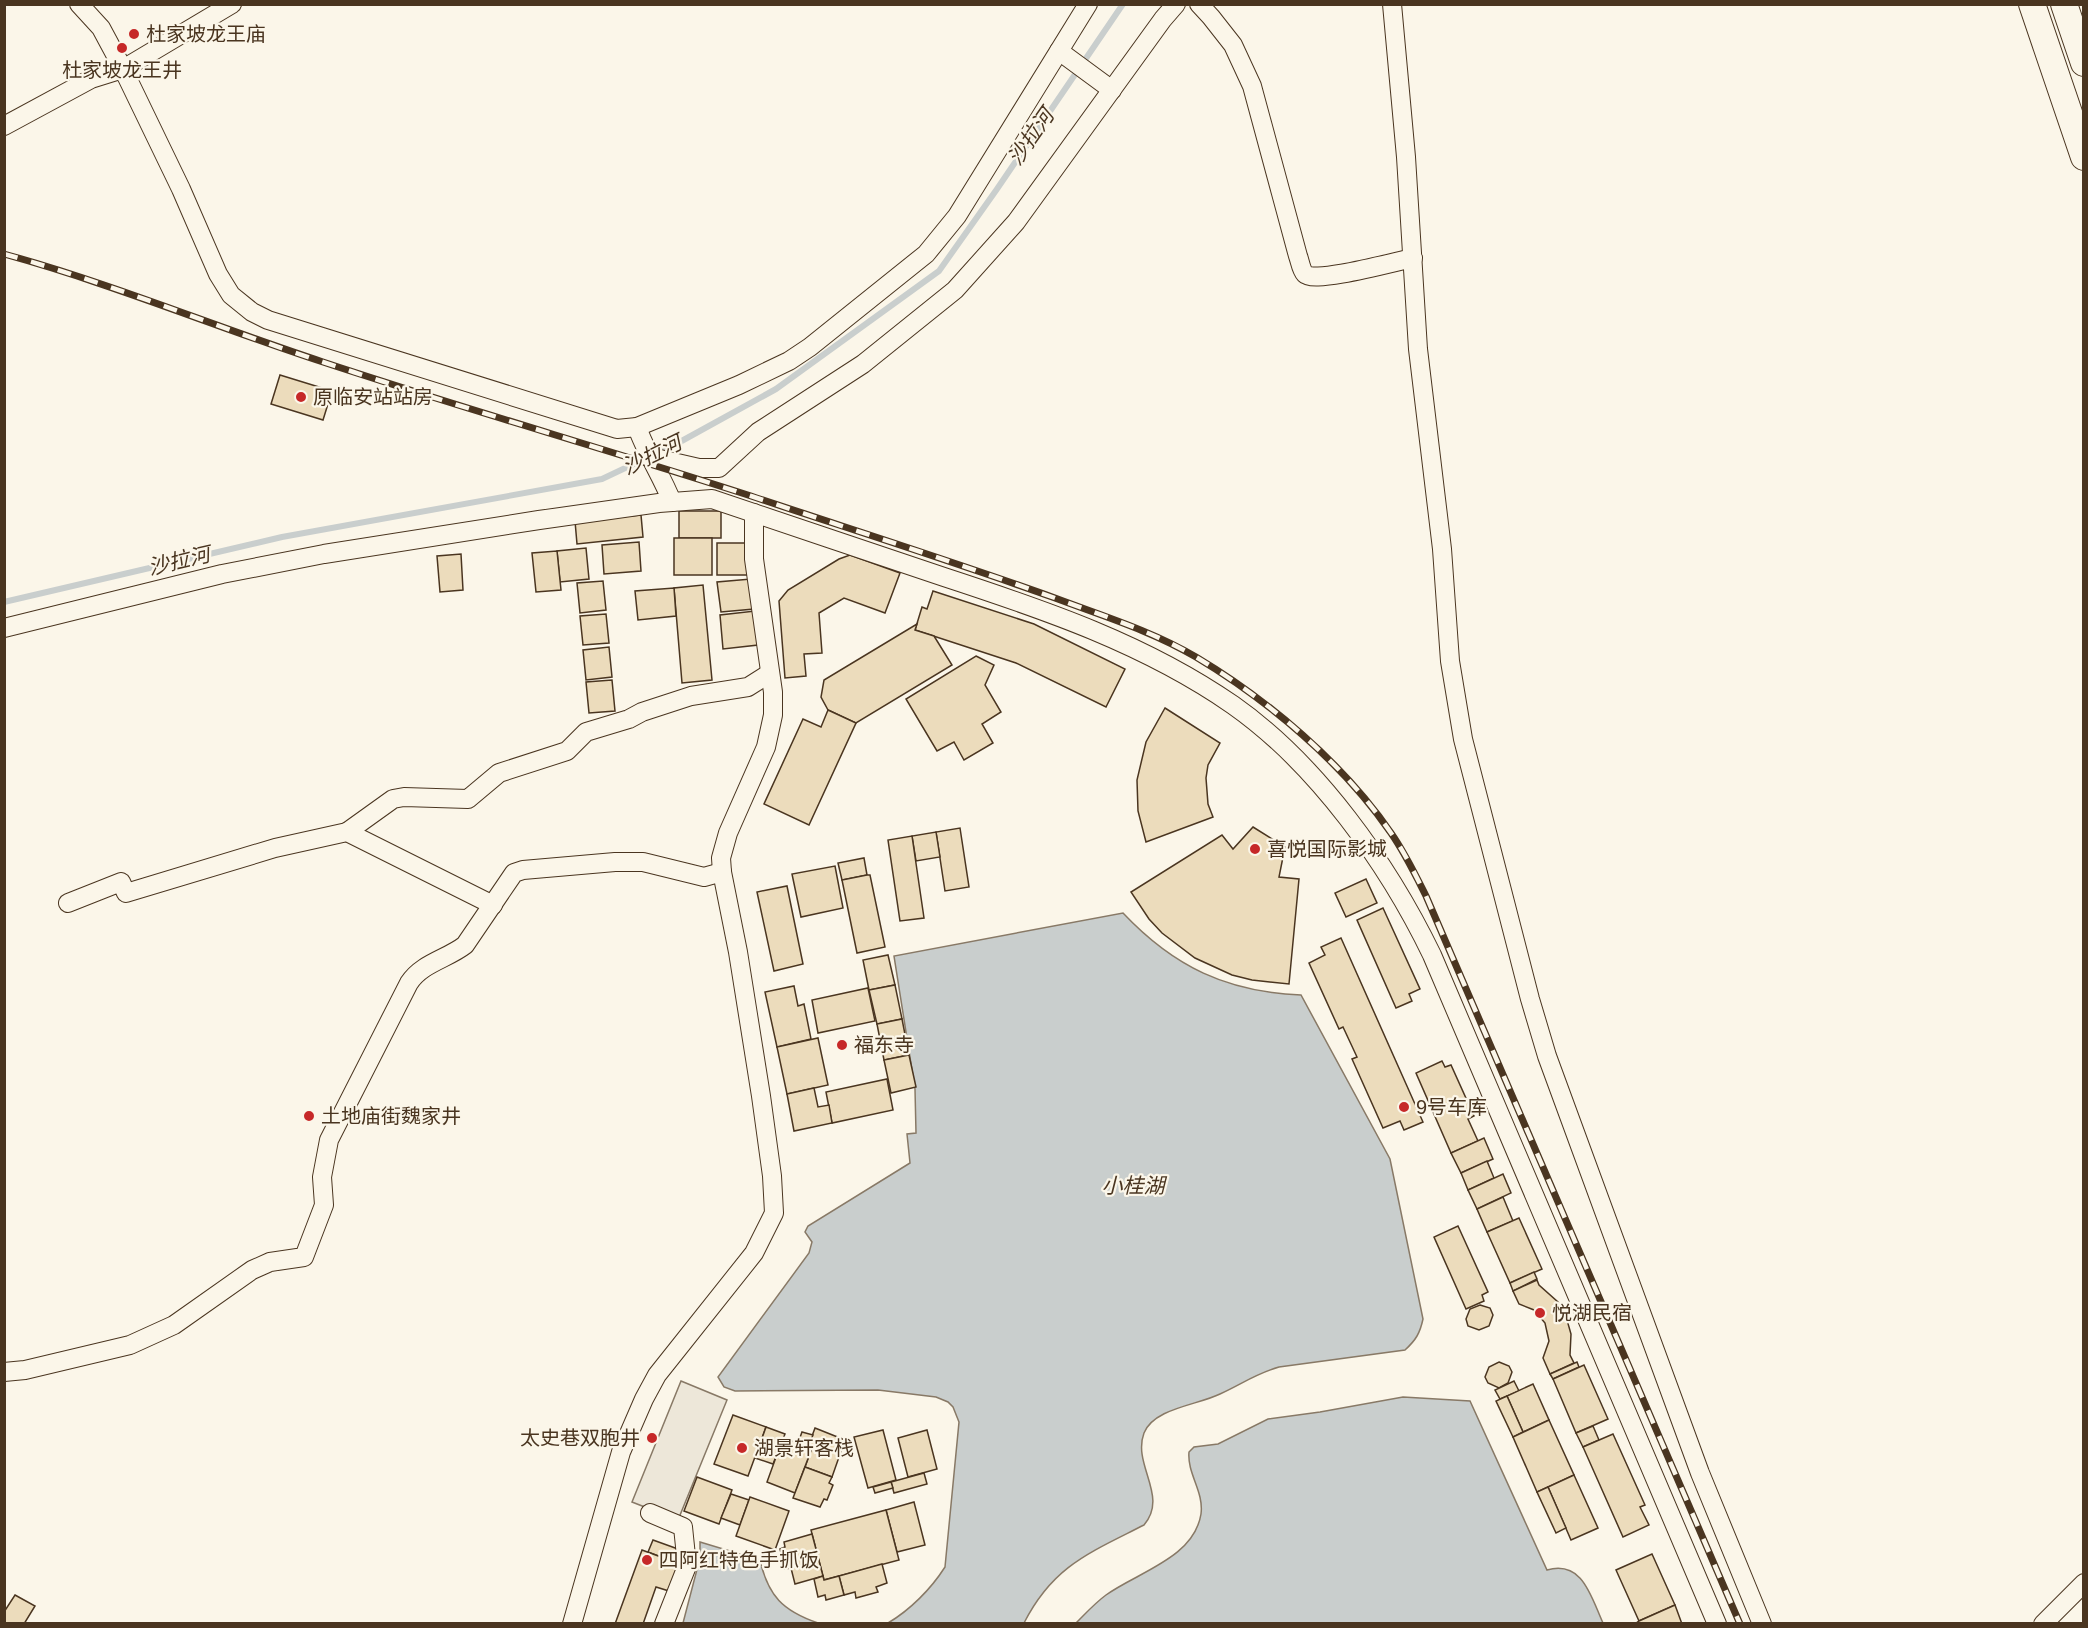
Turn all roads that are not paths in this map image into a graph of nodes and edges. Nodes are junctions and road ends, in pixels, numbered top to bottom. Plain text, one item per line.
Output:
1 (79, 4) edge
2 (232, 4) edge
3 (1088, 4) edge
4 (1176, 4) edge
5 (1199, 4) edge
6 (1392, 4) edge
7 (2032, 4) edge
8 (2064, 4) edge
9 (1063, 54) junction
10 (2084, 63) edge
11 (123, 69) junction
12 (1107, 87) junction
13 (4, 126) edge
14 (2084, 158) edge
15 (1413, 258) junction
16 (643, 442) junction
17 (672, 502) junction
18 (754, 513) junction
19 (4, 628) edge
20 (770, 673) junction
21 (347, 832) junction
22 (722, 872) junction
23 (68, 903) dead end
24 (493, 904) junction
25 (4, 1372) edge
26 (650, 1513) dead end
27 (2084, 1583) edge
28 (572, 1623) edge
29 (664, 1623) edge
30 (1718, 1623) edge
31 (1762, 1623) edge
32 (2043, 1623) edge

1 - 11 street
2 - 11 street
3 - 9 street
4 - 12 street
5 - 15 street
6 - 15 street
7 - 14 main road
8 - 10 main road
9 - 12 street
9 - 16 street
11 - 13 street
11 - 16 street
12 - 16 street
15 - 31 street
16 - 17 street
17 - 18 street
17 - 19 street
18 - 20 street
18 - 30 street
20 - 21 street
20 - 22 street
21 - 23 street
21 - 24 street
22 - 24 street
22 - 28 street
24 - 25 street
26 - 29 street
27 - 32 street

